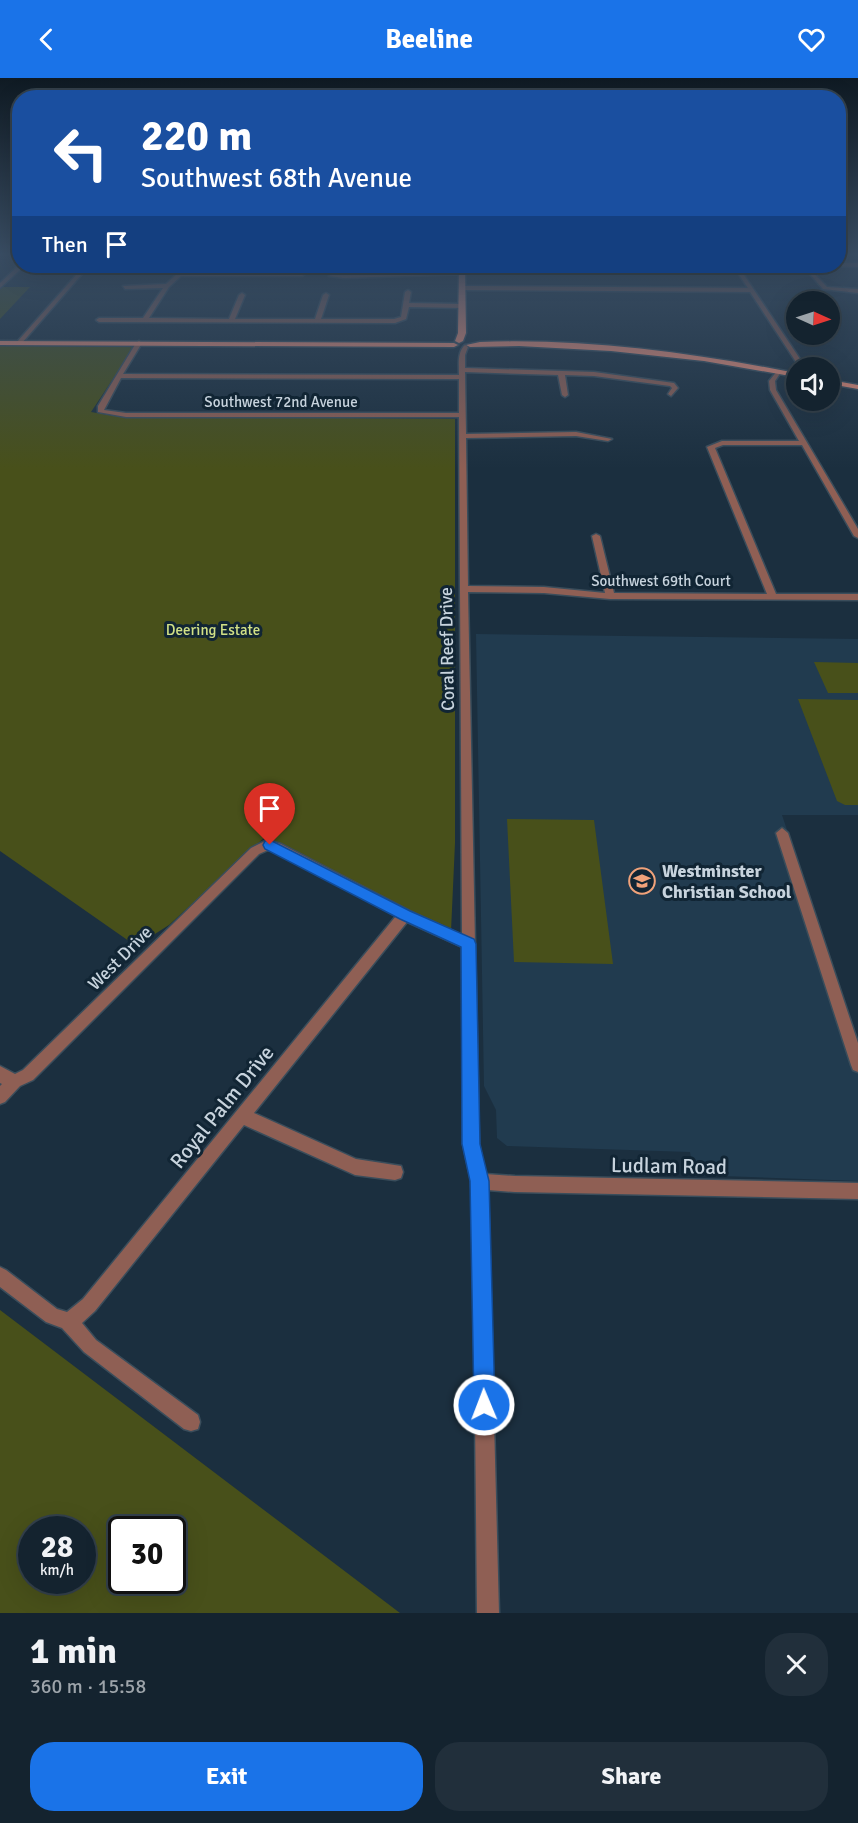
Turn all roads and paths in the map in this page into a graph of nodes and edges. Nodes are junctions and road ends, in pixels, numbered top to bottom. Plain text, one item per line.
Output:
1 (33, 327) edge
2 (462, 327) edge
3 (776, 327) edge
4 (0, 343) edge
5 (19, 343) junction
6 (139, 343) junction
7 (462, 344) junction
8 (796, 357) edge
9 (561, 372) junction
10 (778, 372) junction
11 (786, 373) edge
12 (462, 374) junction
13 (120, 376) junction
14 (840, 384) edge
15 (858, 387) edge
16 (671, 394) dead end
17 (565, 395) dead end
18 (463, 415) junction
19 (462, 436) junction
20 (608, 439) dead end
21 (804, 443) junction
22 (596, 536) dead end
23 (858, 536) edge
24 (465, 589) junction
25 (610, 596) junction
26 (772, 596) junction
27 (858, 597) edge
28 (782, 833) dead end
29 (405, 915) junction
30 (469, 944) junction
31 (858, 1065) edge
32 (0, 1073) edge
33 (15, 1081) junction
34 (0, 1097) edge
35 (242, 1116) junction
36 (395, 1172) dead end
37 (479, 1181) junction
38 (858, 1191) edge
39 (0, 1276) edge
40 (68, 1321) junction
41 (191, 1422) dead end
42 (488, 1613) edge

1 - 5 street
2 - 7 main road
3 - 8 street
4 - 5 main road
5 - 6 main road
6 - 7 main road
6 - 13 street
7 - 10 main road
7 - 12 street, Coral Reef Drive
9 - 12 street
9 - 16 street
9 - 17 street
10 - 11 main road
10 - 21 street
12 - 13 street
12 - 18 street, Coral Reef Drive
13 - 18 street, Southwest 72nd Avenue
14 - 15 main road
18 - 19 street, Coral Reef Drive
19 - 20 street
19 - 24 street, Coral Reef Drive
21 - 23 street
21 - 26 street
22 - 25 street
24 - 25 street, Southwest 69th Court
24 - 30 street, Coral Reef Drive
25 - 26 street, Southwest 69th Court
26 - 27 street, Southwest 69th Court
28 - 31 street
29 - 30 street
29 - 33 street, West Drive
29 - 35 street, Royal Palm Drive
30 - 37 street, Coral Reef Drive
32 - 33 street
33 - 34 street, West Drive
35 - 36 street
35 - 40 street, Royal Palm Drive
37 - 38 street, Ludlam Road
37 - 42 street, Coral Reef Drive
39 - 40 street
40 - 41 street

